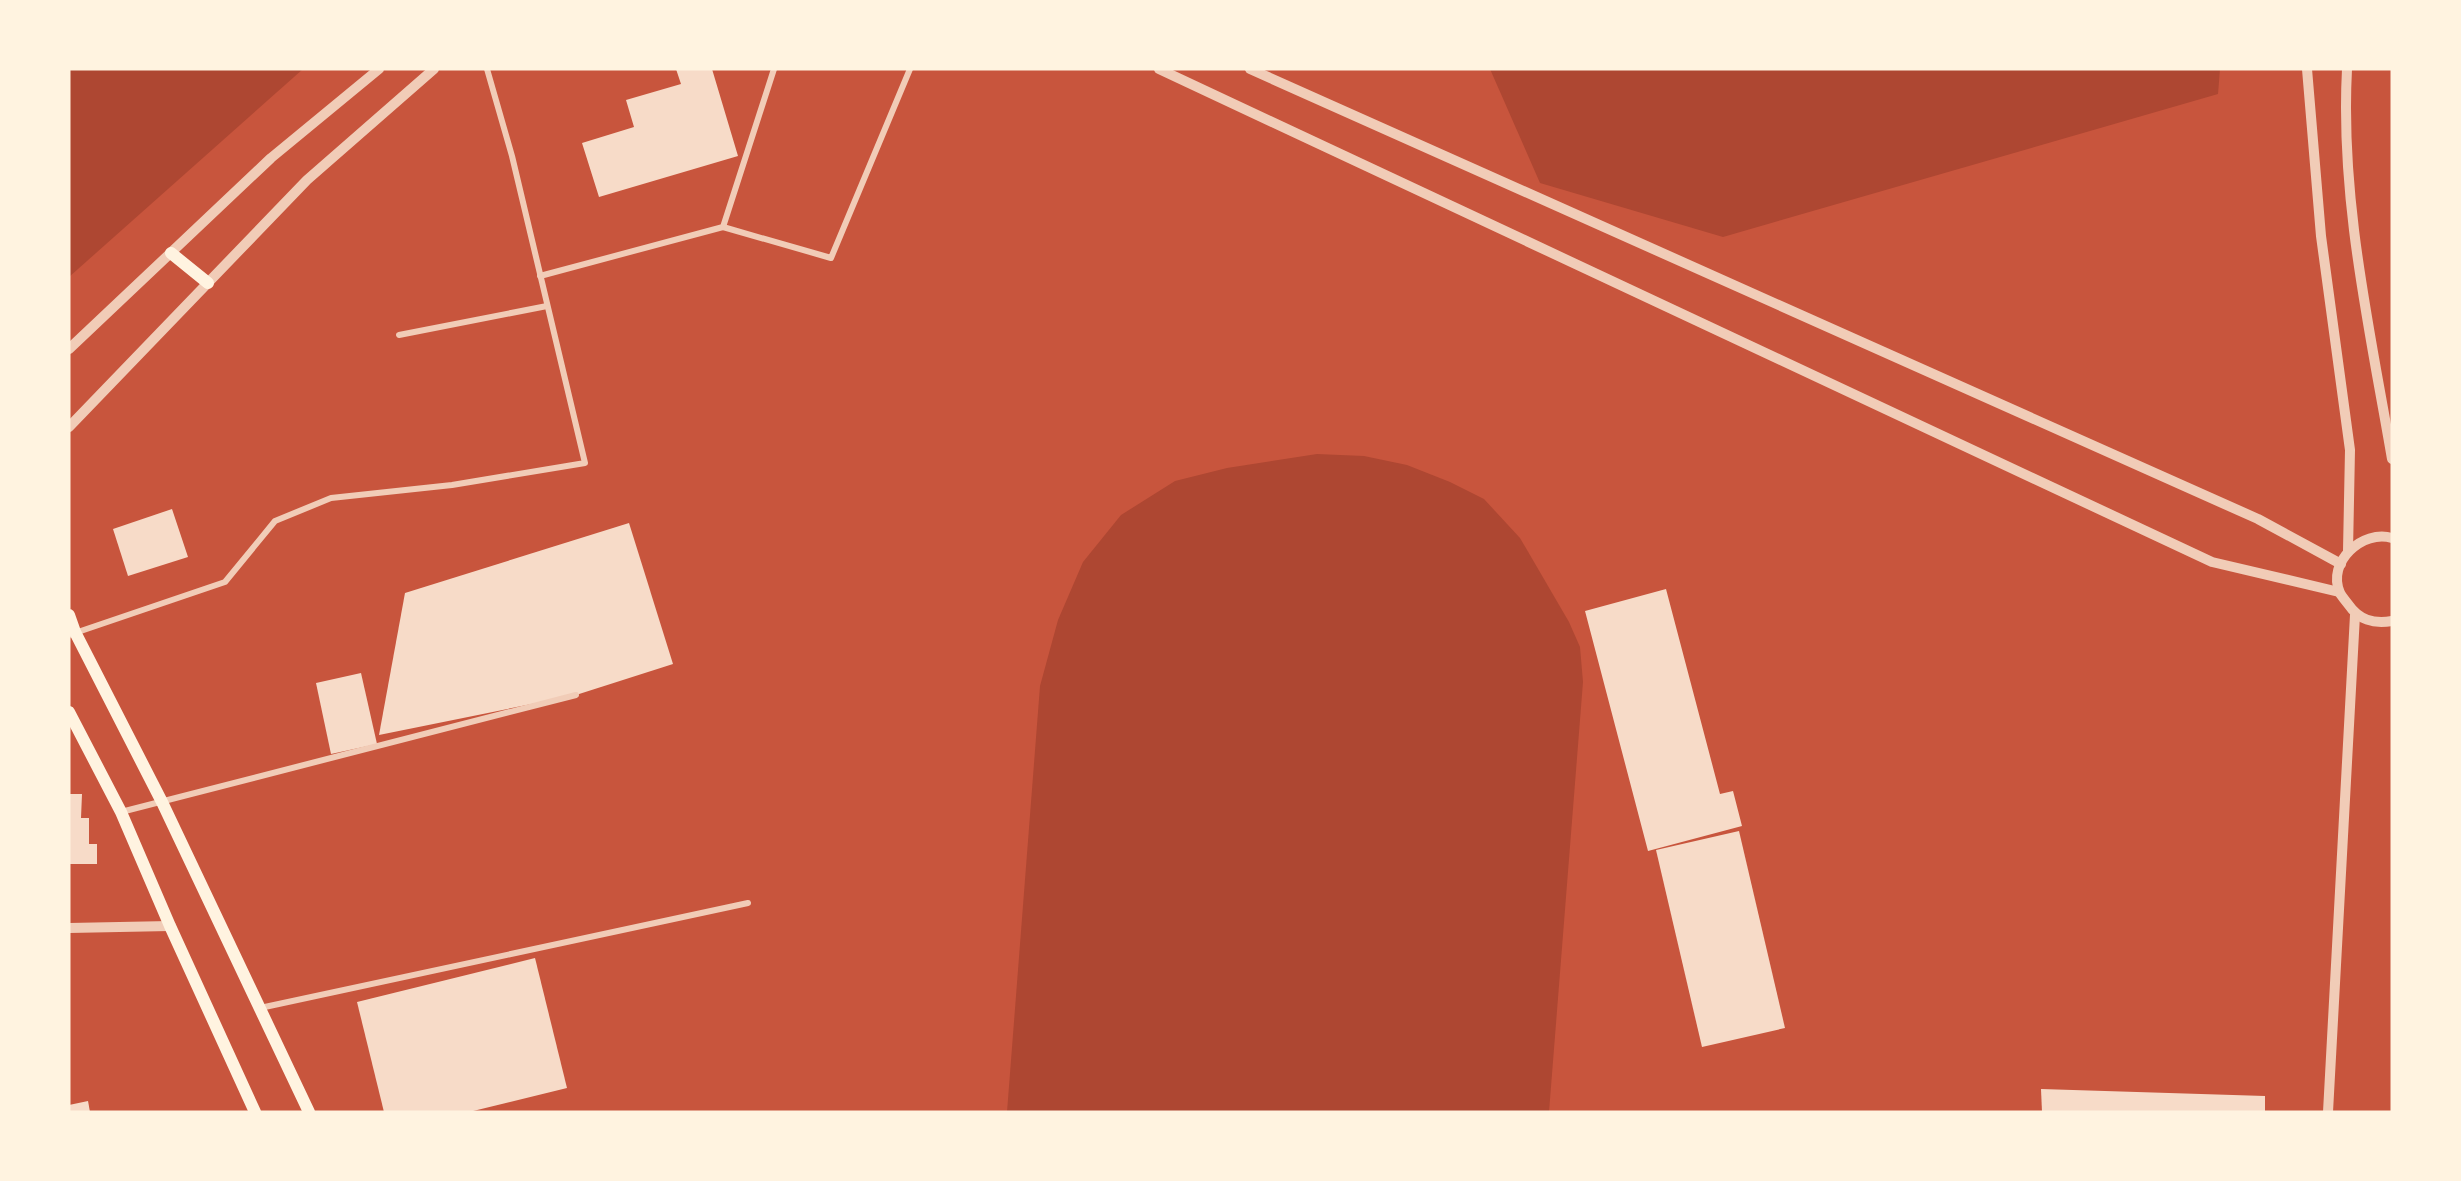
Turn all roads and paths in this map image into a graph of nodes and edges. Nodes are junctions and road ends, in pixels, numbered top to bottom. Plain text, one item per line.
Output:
1 (379, 69) edge
2 (434, 69) edge
3 (487, 69) edge
4 (774, 69) edge
5 (910, 69) edge
6 (1159, 69) edge
7 (1250, 69) edge
8 (2307, 69) edge
9 (2347, 69) edge
10 (723, 227) junction
11 (171, 253) junction
12 (540, 276) junction
13 (208, 283) junction
14 (547, 306) junction
15 (399, 335) dead end
16 (69, 349) edge
17 (69, 427) edge
18 (2392, 459) edge
19 (2392, 538) edge
20 (2348, 551) junction
21 (2341, 564) junction
22 (2339, 592) junction
23 (69, 615) edge
24 (2355, 615) junction
25 (2392, 621) edge
26 (72, 634) edge
27 (576, 695) dead end
28 (69, 712) edge
29 (162, 802) junction
30 (121, 812) junction
31 (748, 903) dead end
32 (170, 926) junction
33 (69, 928) edge
34 (260, 1008) junction
35 (255, 1112) edge
36 (309, 1112) edge
37 (2328, 1112) edge

1 - 11 street
2 - 13 street
3 - 12 street
4 - 10 street
5 - 10 street
6 - 22 street
7 - 21 street
8 - 20 street
9 - 18 street
10 - 12 street
11 - 13 main road
11 - 16 street
12 - 14 street
13 - 17 street
14 - 15 street
14 - 26 street
19 - 20 street
20 - 21 street
21 - 22 street
22 - 24 street
23 - 26 main road
24 - 25 street
24 - 37 street
26 - 29 main road
27 - 29 street
28 - 30 main road
29 - 30 street
29 - 34 main road
30 - 32 main road
31 - 34 street
32 - 33 street
32 - 35 main road
34 - 36 main road

